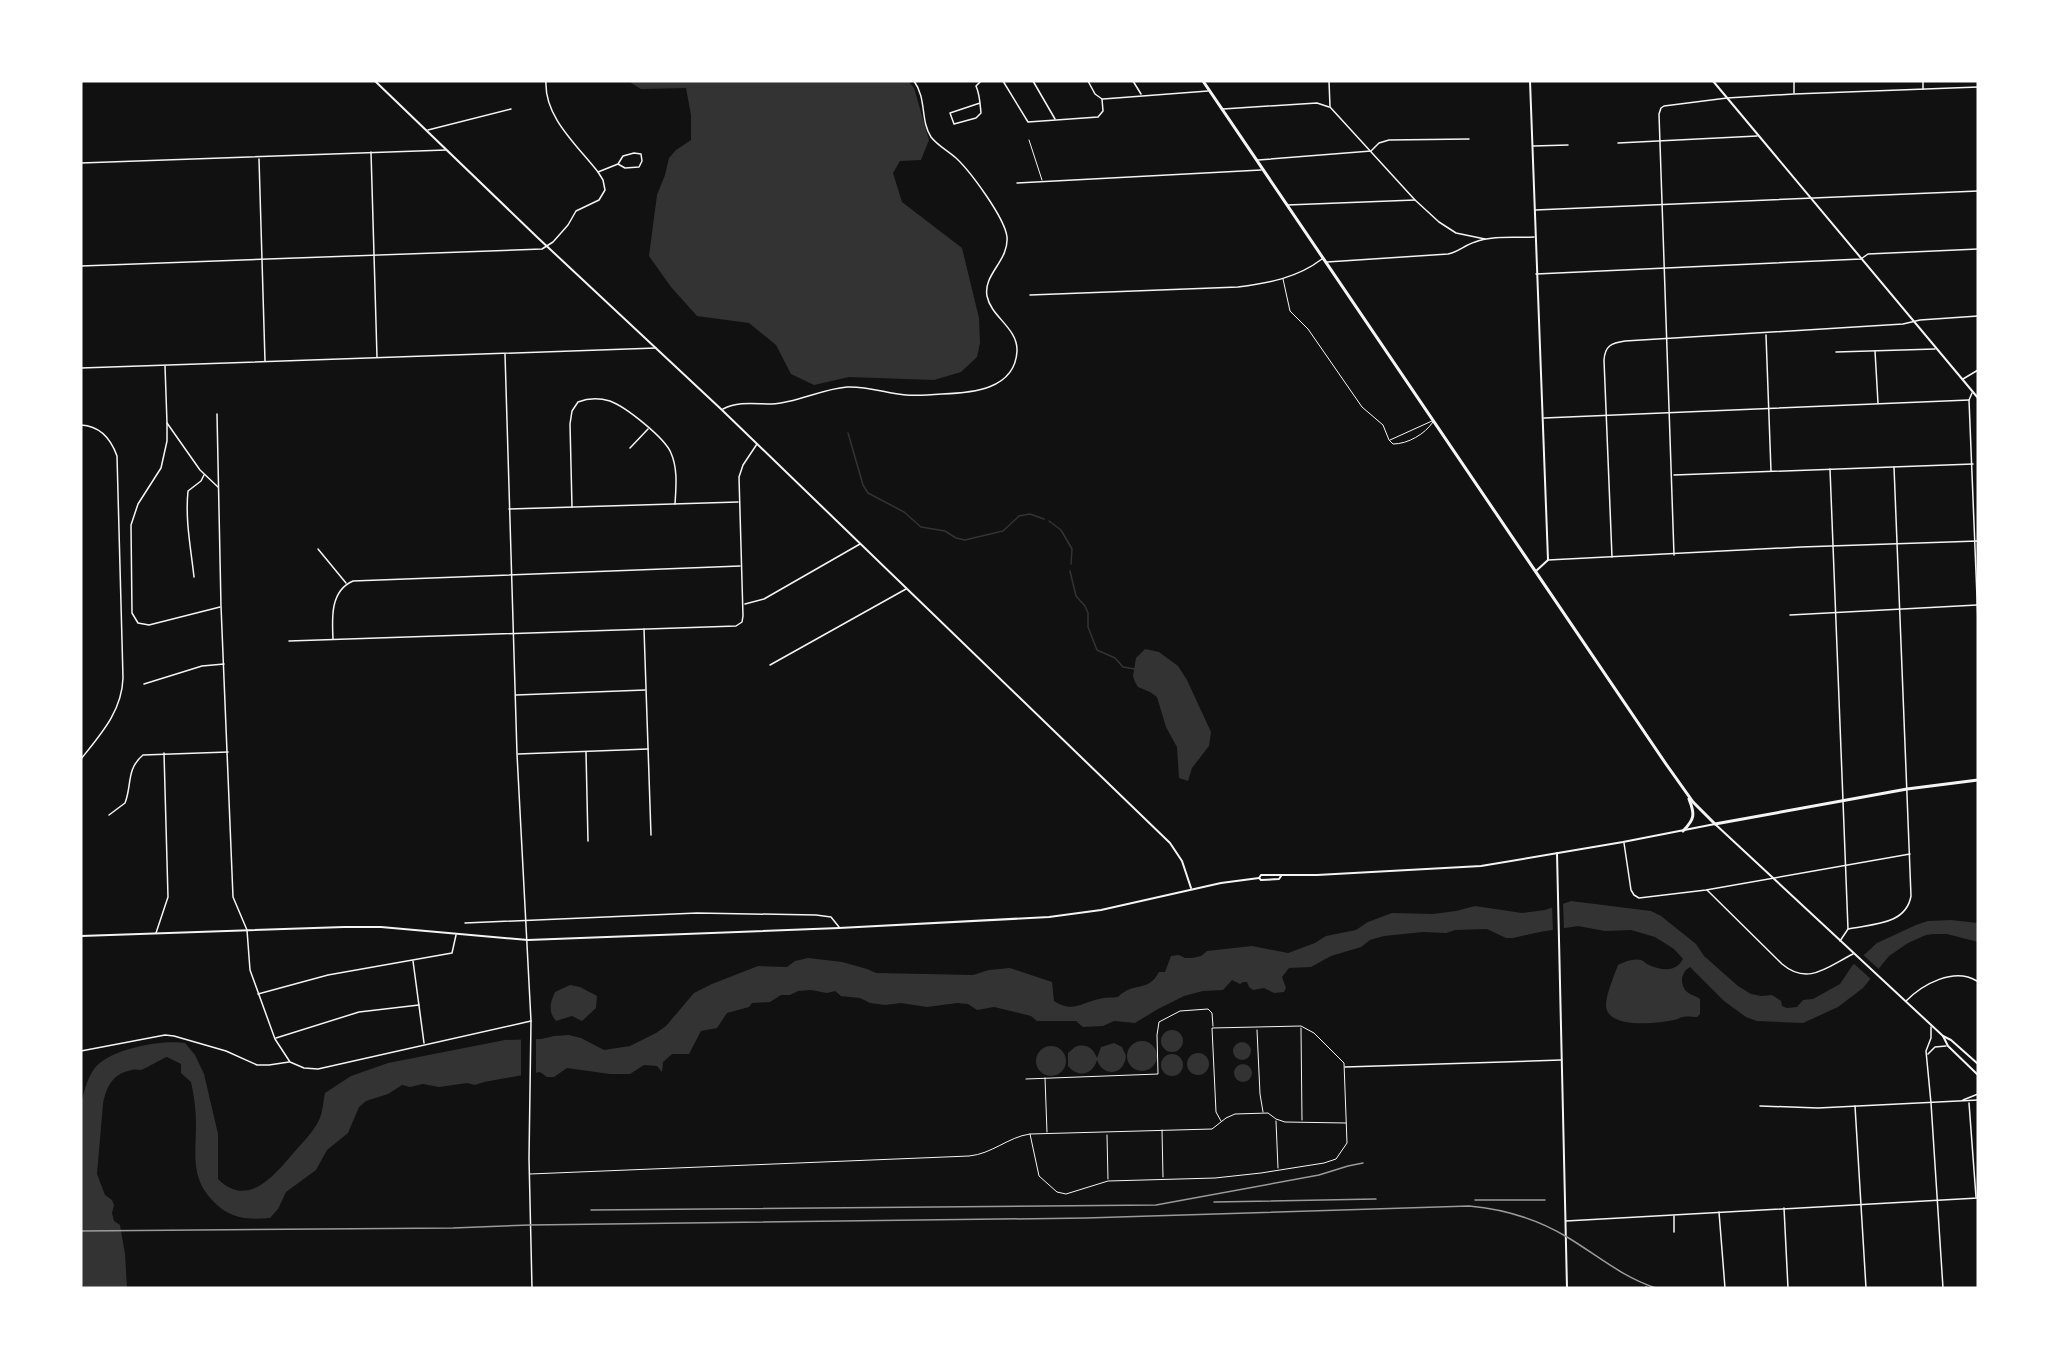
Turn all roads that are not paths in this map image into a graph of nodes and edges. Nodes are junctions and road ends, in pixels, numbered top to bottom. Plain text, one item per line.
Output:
1 (375, 81) edge
2 (381, 81) edge
3 (546, 81) edge
4 (914, 81) edge
5 (981, 81) edge
6 (1003, 81) edge
7 (1033, 81) edge
8 (1088, 81) edge
9 (1133, 81) edge
10 (1203, 81) edge
11 (1329, 81) edge
12 (1530, 81) edge
13 (1713, 81) edge
14 (1794, 81) edge
15 (1923, 81) edge
16 (378, 84) junction
17 (1978, 87) edge
18 (1923, 90) junction
19 (1209, 91) junction
20 (1794, 94) junction
21 (1141, 95) junction
22 (1727, 98) junction
23 (1102, 99) junction
24 (980, 103) junction
25 (1330, 107) junction
26 (511, 108) dead end
27 (1222, 109) junction
28 (1055, 120) junction
29 (427, 130) junction
30 (1758, 136) junction
31 (1469, 139) dead end
32 (1029, 140) dead end
33 (1660, 140) junction
34 (1618, 143) dead end
35 (1568, 145) dead end
36 (1532, 146) junction
37 (447, 150) junction
38 (1371, 151) junction
39 (371, 152) junction
40 (259, 157) junction
41 (1256, 160) junction
42 (81, 163) edge
43 (618, 164) junction
44 (1262, 170) junction
45 (598, 172) junction
46 (1043, 182) junction
47 (1017, 183) dead end
48 (1978, 191) edge
49 (1810, 198) junction
50 (1415, 200) junction
51 (1287, 205) junction
52 (1663, 205) junction
53 (1534, 210) junction
54 (1535, 237) junction
55 (1485, 239) junction
56 (548, 246) junction
57 (1978, 249) edge
58 (374, 256) junction
59 (1323, 258) junction
60 (1861, 259) junction
61 (262, 260) junction
62 (1326, 262) junction
63 (81, 266) edge
64 (1665, 269) junction
65 (1536, 274) junction
66 (1283, 279) junction
67 (1030, 295) dead end
68 (1978, 316) edge
69 (1914, 322) junction
70 (1766, 333) junction
71 (1668, 338) junction
72 (656, 348) junction
73 (1936, 349) junction
74 (1875, 351) junction
75 (1836, 352) dead end
76 (505, 354) junction
77 (377, 357) junction
78 (265, 362) junction
79 (165, 366) junction
80 (81, 368) edge
81 (1978, 370) edge
82 (1962, 379) junction
83 (1973, 391) junction
84 (1978, 398) edge
85 (1969, 400) junction
86 (1878, 404) junction
87 (722, 410) junction
88 (1769, 410) junction
89 (1670, 413) junction
90 (217, 414) dead end
91 (1606, 415) junction
92 (1542, 418) junction
93 (1434, 421) junction
94 (167, 423) junction
95 (81, 425) edge
96 (649, 428) junction
97 (1389, 440) junction
98 (757, 444) junction
99 (630, 448) dead end
100 (1973, 464) junction
101 (1894, 467) junction
102 (1830, 469) junction
103 (1771, 472) junction
104 (204, 475) junction
105 (1672, 476) junction
106 (219, 488) junction
107 (739, 502) junction
108 (675, 504) junction
109 (572, 507) junction
110 (509, 509) junction
111 (1977, 541) edge
112 (860, 544) junction
113 (1897, 544) junction
114 (1832, 546) junction
115 (318, 549) dead end
116 (1674, 555) junction
117 (1612, 557) junction
118 (1548, 560) junction
119 (741, 566) junction
120 (1536, 571) junction
121 (511, 574) junction
122 (194, 577) dead end
123 (347, 583) junction
124 (907, 588) junction
125 (743, 604) junction
126 (1978, 605) edge
127 (221, 606) junction
128 (1901, 609) junction
129 (1836, 611) junction
130 (1790, 615) dead end
131 (1978, 622) edge
132 (644, 628) junction
133 (514, 633) junction
134 (333, 640) junction
135 (289, 641) dead end
136 (224, 664) junction
137 (770, 665) dead end
138 (144, 684) dead end
139 (646, 690) junction
140 (516, 695) junction
141 (649, 749) junction
142 (586, 751) junction
143 (228, 752) junction
144 (164, 753) junction
145 (517, 754) junction
146 (81, 759) edge
147 (1978, 780) edge
148 (1907, 789) junction
149 (1686, 792) junction
150 (1844, 801) junction
151 (109, 815) dead end
152 (1715, 824) junction
153 (1683, 831) junction
154 (651, 835) dead end
155 (588, 841) dead end
156 (1623, 842) junction
157 (1557, 853) junction
158 (1910, 854) junction
159 (1846, 865) junction
160 (1774, 878) junction
161 (1191, 889) junction
162 (1706, 890) junction
163 (526, 921) junction
164 (465, 923) dead end
165 (839, 928) junction
166 (1848, 929) junction
167 (247, 930) junction
168 (156, 934) junction
169 (456, 935) junction
170 (81, 936) edge
171 (528, 940) junction
172 (1840, 941) junction
173 (1854, 954) junction
174 (413, 960) junction
175 (1977, 981) edge
176 (258, 994) junction
177 (1905, 1002) junction
178 (418, 1005) junction
179 (531, 1021) junction
180 (1931, 1025) junction
181 (1301, 1026) junction
182 (1212, 1028) junction
183 (1257, 1028) junction
184 (1943, 1036) junction
185 (275, 1039) junction
186 (424, 1044) junction
187 (1948, 1046) junction
188 (81, 1051) edge
189 (1928, 1055) junction
190 (1562, 1060) junction
191 (290, 1062) junction
192 (1978, 1064) edge
193 (1345, 1067) junction
194 (1978, 1075) edge
195 (1046, 1078) junction
196 (1026, 1079) dead end
197 (1978, 1094) edge
198 (1978, 1100) edge
199 (1962, 1101) junction
200 (1969, 1101) junction
201 (1931, 1103) junction
202 (1855, 1106) junction
203 (1760, 1107) dead end
204 (1263, 1113) junction
205 (1276, 1119) junction
206 (1222, 1122) junction
207 (1302, 1122) junction
208 (1346, 1123) junction
209 (1162, 1130) junction
210 (1107, 1132) junction
211 (1047, 1133) junction
212 (1030, 1134) junction
213 (1278, 1170) junction
214 (529, 1174) junction
215 (1163, 1179) junction
216 (1108, 1181) junction
217 (1977, 1198) edge
218 (1938, 1200) junction
219 (1861, 1204) junction
220 (1784, 1208) junction
221 (1719, 1212) junction
222 (1674, 1215) junction
223 (1565, 1221) junction
224 (1674, 1232) dead end
225 (532, 1288) edge
226 (1567, 1288) edge
227 (1725, 1288) edge
228 (1788, 1288) edge
229 (1866, 1288) edge
230 (1943, 1288) edge

1 - 16 street
2 - 16 street
3 - 45 street
4 - 87 street
5 - 24 street
6 - 28 street
7 - 28 street
8 - 23 street
9 - 21 street
10 - 19 main road
11 - 25 street
12 - 36 street
13 - 22 street
14 - 20 street
15 - 18 street
16 - 29 street
17 - 18 street
18 - 20 street
19 - 21 street
19 - 27 main road
20 - 22 street
21 - 23 street
22 - 30 street
22 - 33 street
23 - 28 street
24 - 24 street
25 - 27 street
25 - 38 street
26 - 29 street
27 - 41 main road
29 - 37 street
30 - 33 street
30 - 49 street
31 - 38 street
32 - 46 lane
33 - 34 street
33 - 52 street
35 - 36 street
36 - 53 street
37 - 39 street
37 - 56 street
38 - 41 street
38 - 50 street
39 - 40 street
39 - 58 street
40 - 42 street
40 - 61 street
41 - 44 main road
43 - 43 street
43 - 45 street
44 - 46 street
44 - 51 main road
45 - 56 street
46 - 47 street
48 - 49 street
49 - 52 street
49 - 60 street
50 - 51 street
50 - 55 street
51 - 59 main road
52 - 53 street
52 - 64 street
53 - 54 street
54 - 55 street
54 - 65 street
55 - 62 street
56 - 58 street
56 - 72 street
57 - 60 street
58 - 61 street
58 - 77 street
59 - 62 main road
59 - 66 street
60 - 64 street
60 - 69 street
61 - 63 street
61 - 78 street
62 - 93 main road
64 - 65 street
64 - 71 street
65 - 92 street
66 - 67 street
66 - 97 lane
68 - 69 street
69 - 70 street
69 - 73 street
70 - 71 street
70 - 88 street
71 - 89 street
71 - 91 street
72 - 76 street
72 - 87 street
73 - 74 street
73 - 82 street
74 - 75 street
74 - 86 street
76 - 77 street
76 - 110 street
77 - 78 street
78 - 79 street
79 - 80 street
79 - 94 street
81 - 82 street
82 - 83 street
83 - 84 street
83 - 85 street
85 - 86 street
85 - 100 street
86 - 88 street
87 - 98 street
88 - 89 street
88 - 103 street
89 - 91 street
89 - 105 street
90 - 106 street
91 - 92 street
91 - 117 street
92 - 118 street
93 - 97 lane
93 - 97 lane
93 - 120 main road
94 - 104 street
94 - 127 street
95 - 146 street
96 - 99 street
96 - 108 street
96 - 109 street
98 - 107 street
98 - 112 street
100 - 101 street
100 - 111 street
101 - 102 street
101 - 113 street
102 - 103 street
102 - 114 street
103 - 105 street
104 - 106 street
104 - 122 street
105 - 116 street
106 - 127 street
107 - 108 street
107 - 119 street
108 - 109 street
109 - 110 street
110 - 121 street
111 - 113 street
111 - 126 street
112 - 124 street
112 - 125 street
113 - 114 street
113 - 128 street
114 - 116 street
114 - 129 street
115 - 123 street
116 - 117 street
117 - 118 street
118 - 120 street
119 - 121 street
119 - 125 street
120 - 149 main road
121 - 123 street
121 - 133 street
123 - 134 street
124 - 137 street
124 - 161 street
125 - 132 street
126 - 128 street
126 - 131 street
127 - 136 street
128 - 129 street
128 - 148 street
129 - 130 street
129 - 150 street
132 - 133 street
132 - 139 street
133 - 134 street
133 - 140 street
134 - 135 street
136 - 138 street
136 - 143 street
139 - 140 street
139 - 141 street
140 - 145 street
141 - 142 street
141 - 154 street
142 - 145 street
142 - 155 street
143 - 144 street
143 - 167 street
144 - 151 street
144 - 168 street
145 - 163 street
147 - 148 main road
148 - 150 main road
148 - 158 street
149 - 152 main road
149 - 153 main road
150 - 152 main road
150 - 159 street
152 - 153 street
152 - 160 street
153 - 156 street
156 - 157 street
156 - 162 street
157 - 161 street
157 - 190 street
158 - 159 street
158 - 166 street
159 - 160 street
159 - 166 street
160 - 162 street
160 - 172 street
161 - 165 street
162 - 173 street
163 - 164 street
163 - 165 street
163 - 171 street
165 - 171 street
166 - 172 street
167 - 168 street
167 - 169 street
167 - 176 street
168 - 170 street
169 - 171 street
169 - 174 street
171 - 179 street
172 - 173 street
173 - 177 street
174 - 176 street
174 - 178 street
175 - 177 street
176 - 185 street
177 - 180 street
178 - 185 street
178 - 186 street
179 - 186 street
179 - 214 street
180 - 184 street
180 - 189 street
181 - 183 lane
181 - 193 lane
181 - 207 lane
182 - 183 lane
182 - 195 lane
182 - 206 lane
183 - 204 lane
184 - 187 street
184 - 192 street
185 - 191 street
186 - 191 street
187 - 189 street
187 - 194 street
188 - 191 street
189 - 201 street
190 - 193 street
190 - 223 street
193 - 208 lane
195 - 196 lane
195 - 211 lane
197 - 199 street
198 - 200 street
199 - 200 street
199 - 201 street
200 - 217 street
201 - 202 street
201 - 218 street
202 - 203 street
202 - 219 street
204 - 205 lane
204 - 206 lane
205 - 207 lane
205 - 213 lane
206 - 209 lane
207 - 208 lane
208 - 213 lane
209 - 210 lane
209 - 215 lane
210 - 211 lane
210 - 216 lane
211 - 212 lane
212 - 214 lane
212 - 216 lane
213 - 215 lane
214 - 225 street
215 - 216 lane
217 - 218 street
218 - 219 street
218 - 230 street
219 - 220 street
219 - 229 street
220 - 221 street
220 - 228 street
221 - 222 street
221 - 227 street
222 - 223 street
222 - 224 street
223 - 226 street

